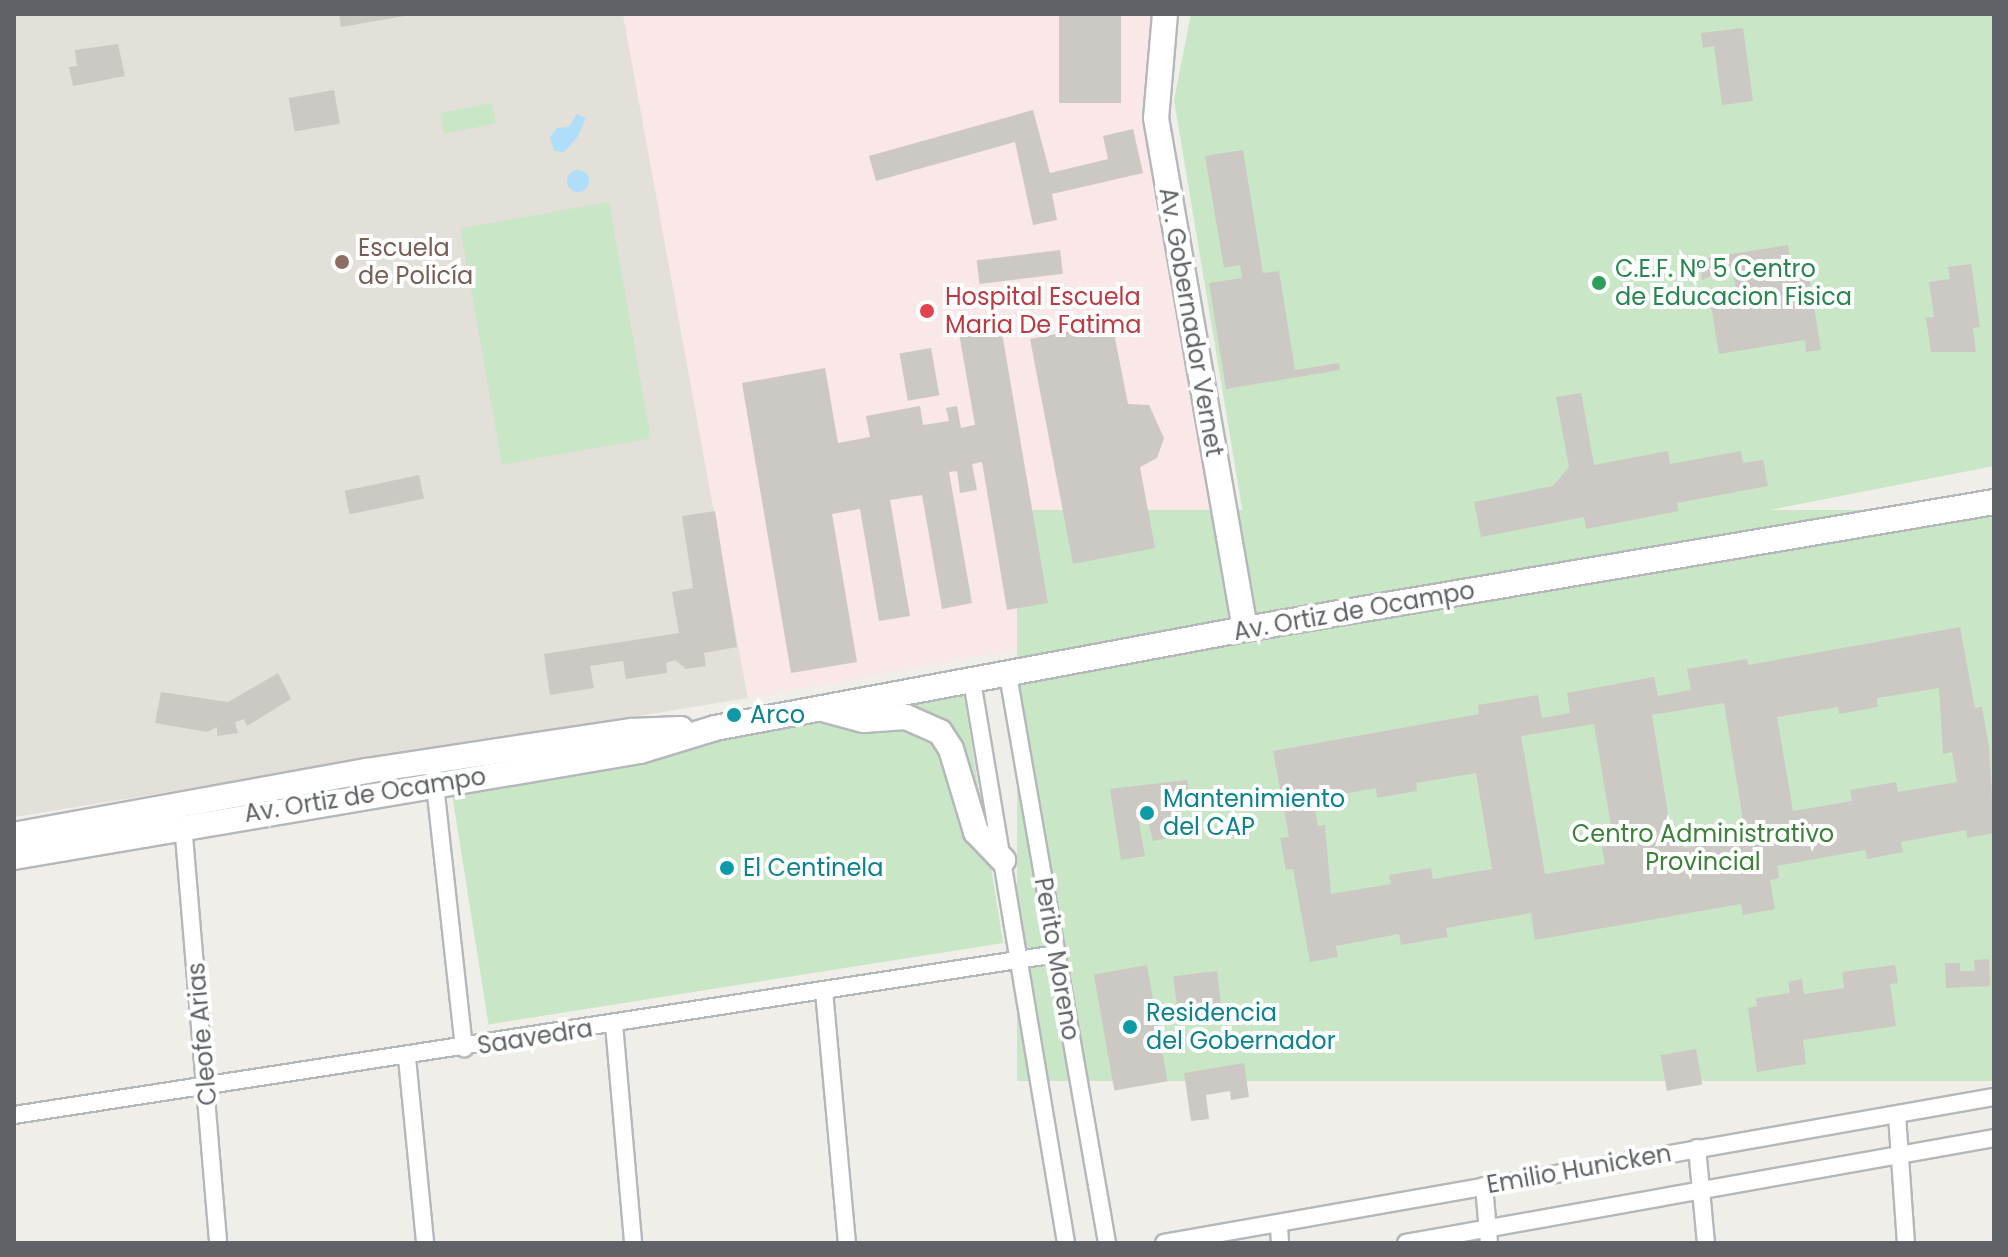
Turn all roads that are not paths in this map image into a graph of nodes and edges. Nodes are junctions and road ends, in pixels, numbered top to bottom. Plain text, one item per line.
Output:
1 (1165, 14) edge
2 (1994, 502) edge
3 (1245, 629) junction
4 (1008, 675) junction
5 (972, 681) junction
6 (820, 709) junction
7 (434, 773) junction
8 (183, 824) junction
9 (14, 835) edge
10 (14, 857) edge
11 (1003, 860) junction
12 (1056, 954) junction
13 (1020, 961) junction
14 (824, 991) junction
15 (614, 1024) junction
16 (464, 1048) junction
17 (407, 1058) junction
18 (206, 1086) junction
19 (1994, 1097) edge
20 (14, 1115) edge
21 (1897, 1115) junction
22 (1994, 1138) edge
23 (1697, 1148) junction
24 (1898, 1155) junction
25 (1484, 1186) junction
26 (1701, 1190) junction
27 (1279, 1225) junction
28 (1488, 1236) edge
29 (218, 1243) edge
30 (425, 1243) edge
31 (633, 1243) edge
32 (847, 1243) edge
33 (1066, 1243) edge
34 (1107, 1243) edge
35 (1164, 1243) edge
36 (1280, 1243) edge
37 (1406, 1243) edge
38 (1706, 1243) edge
39 (1906, 1243) edge

1 - 3 main road, Av. Gobernador Vernet
2 - 3 main road, Av. Ortiz de Ocampo
3 - 4 main road, Av. Ortiz de Ocampo
4 - 5 main road, Av. Ortiz de Ocampo
4 - 12 street, Perito Moreno
5 - 6 main road, Av. Ortiz de Ocampo
5 - 11 street, Perito Moreno
6 - 7 main road, Av. Ortiz de Ocampo
6 - 11 main road
7 - 8 main road, Av. Ortiz de Ocampo
7 - 9 main road, Av. Ortiz de Ocampo
7 - 16 street
8 - 10 main road, Av. Ortiz de Ocampo
8 - 18 street, Cleofe Arias
11 - 13 street, Perito Moreno
12 - 13 street, Saavedra
12 - 34 street, Perito Moreno
13 - 14 street, Saavedra
13 - 33 street, Perito Moreno
14 - 15 street, Saavedra
14 - 32 street
15 - 16 street, Saavedra
15 - 31 street
16 - 17 street, Saavedra
17 - 18 street, Saavedra
17 - 30 street
18 - 20 street, Saavedra
18 - 29 street, Cleofe Arias
19 - 21 street, Emilio Hunicken
21 - 23 street, Emilio Hunicken
21 - 24 street
22 - 24 street, Emilio Hunicken
23 - 25 street, Emilio Hunicken
23 - 26 street
24 - 26 street, Emilio Hunicken
24 - 39 street
25 - 27 street, Emilio Hunicken
25 - 28 street
26 - 28 street, Emilio Hunicken
26 - 38 street
27 - 35 street, Emilio Hunicken
27 - 36 street
28 - 37 street, Emilio Hunicken

